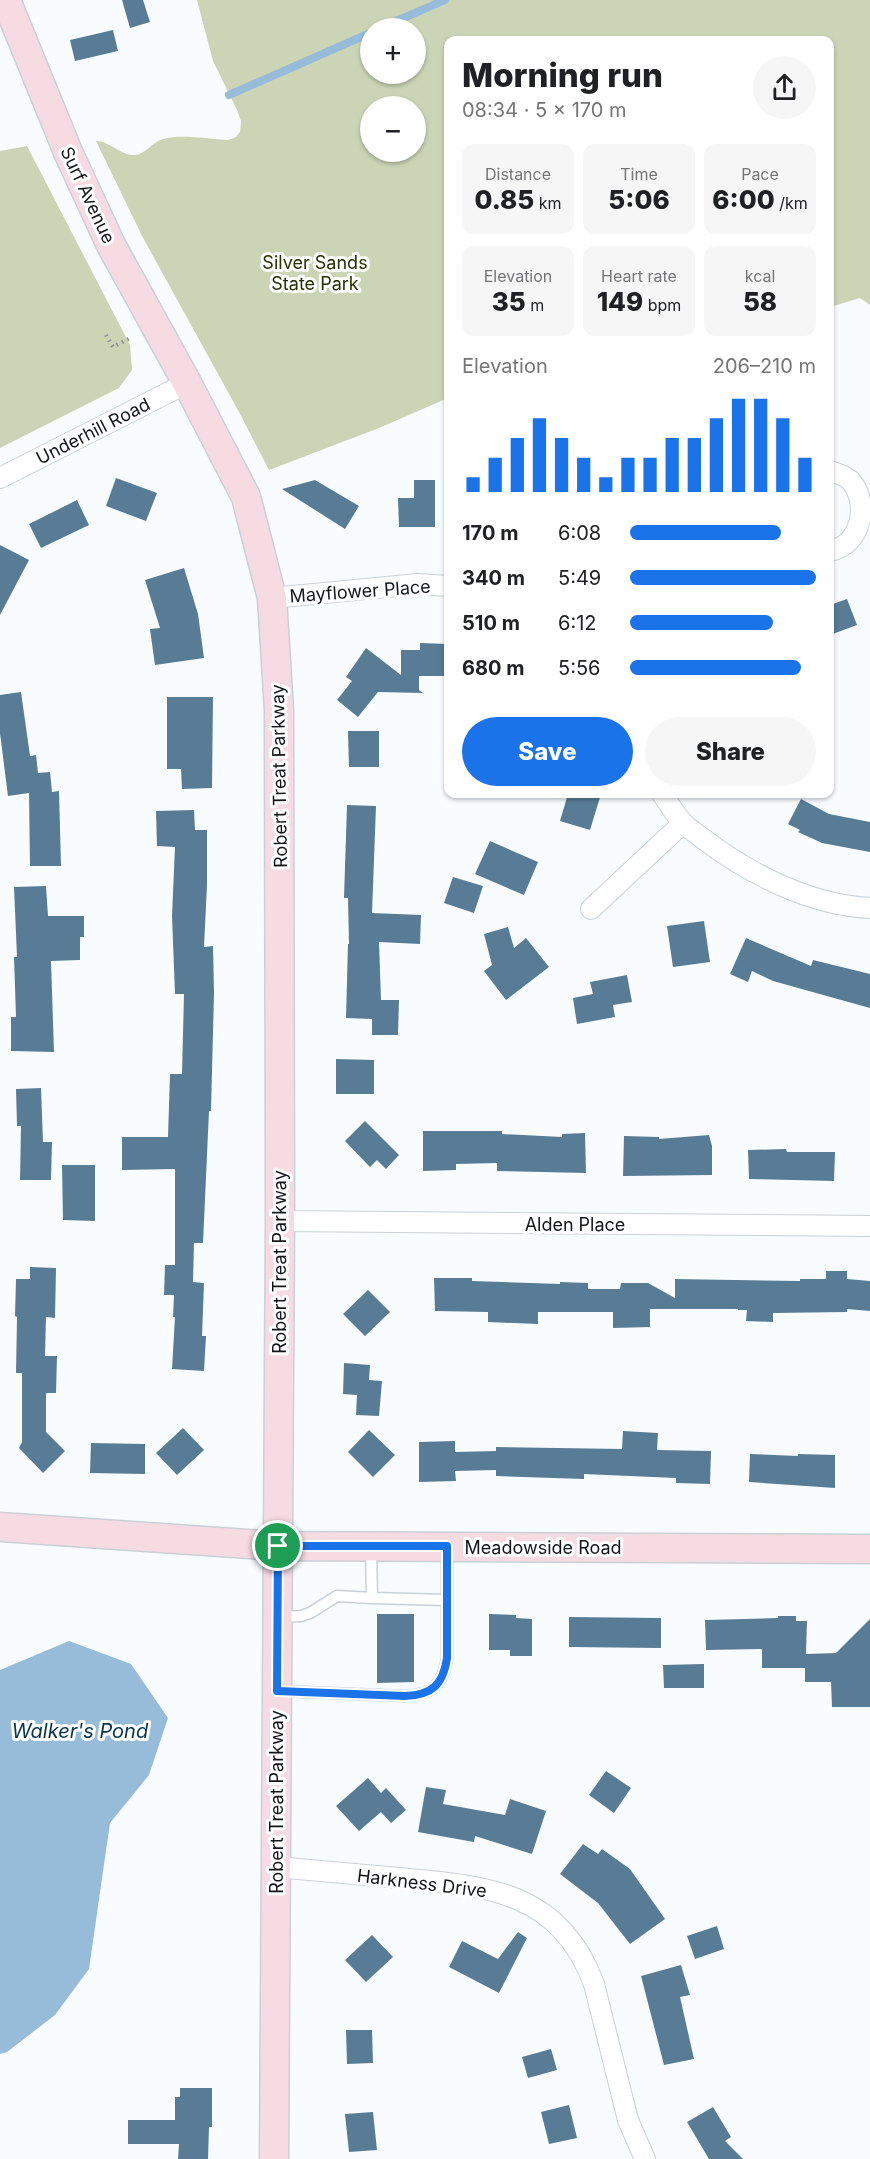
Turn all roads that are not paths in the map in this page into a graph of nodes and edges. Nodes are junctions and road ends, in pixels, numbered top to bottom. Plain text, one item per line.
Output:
1 (6, 0) edge
2 (187, 383) junction
3 (834, 473) edge
4 (0, 478) edge
5 (834, 550) edge
6 (444, 586) edge
7 (272, 598) junction
8 (665, 798) edge
9 (683, 823) junction
10 (870, 908) edge
11 (591, 909) dead end
12 (280, 1221) junction
13 (870, 1226) edge
14 (0, 1527) edge
15 (278, 1546) junction
16 (371, 1546) junction
17 (447, 1546) junction
18 (870, 1549) edge
19 (372, 1598) junction
20 (447, 1600) junction
21 (277, 1617) junction
22 (277, 1691) junction
23 (276, 1867) junction
24 (273, 2159) edge
25 (645, 2159) edge

1 - 2 street, Surf Avenue
2 - 4 street, Underhill Road
2 - 7 street, Robert Treat Parkway
3 - 5 street
6 - 7 street, Mayflower Place
7 - 12 street, Robert Treat Parkway
8 - 9 street
9 - 10 street
9 - 11 street
12 - 13 street, Alden Place
12 - 15 street, Robert Treat Parkway
14 - 15 street, Meadowside Road
15 - 16 street, Meadowside Road
15 - 21 street, Robert Treat Parkway
16 - 17 street, Meadowside Road
16 - 19 lane
17 - 18 street, Meadowside Road
17 - 20 lane
19 - 20 lane
19 - 21 lane
20 - 22 lane
21 - 22 street, Robert Treat Parkway
22 - 23 street, Robert Treat Parkway
23 - 24 street, Robert Treat Parkway
23 - 25 street, Harkness Drive

